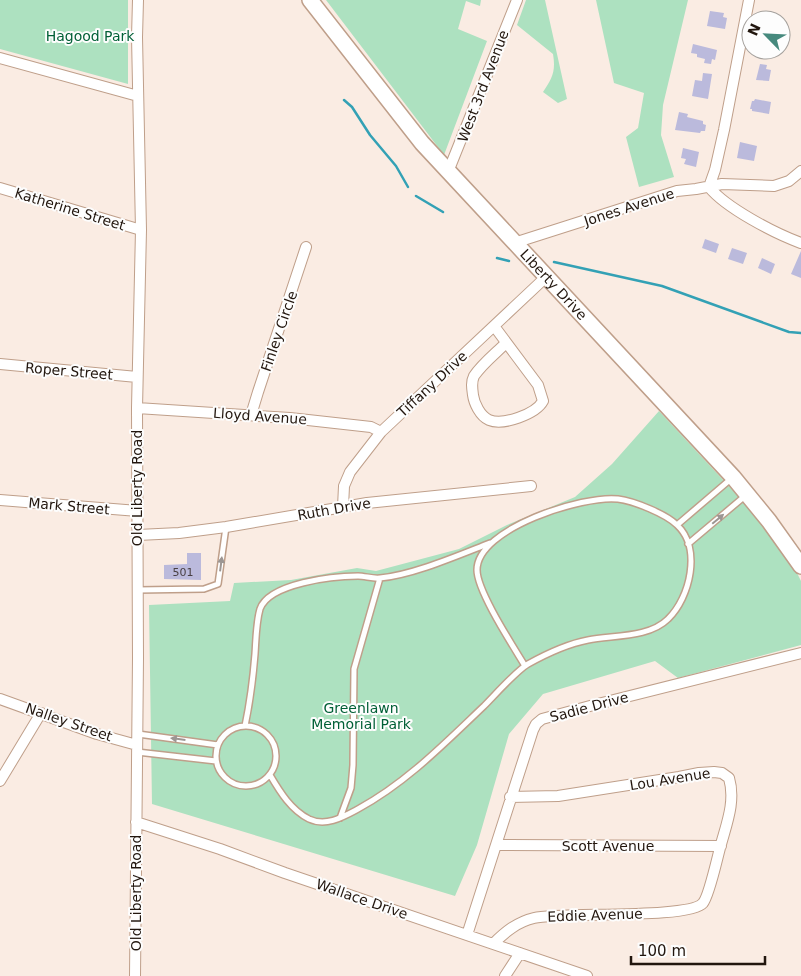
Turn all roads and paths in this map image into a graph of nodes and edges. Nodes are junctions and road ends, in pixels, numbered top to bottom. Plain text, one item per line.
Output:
1 (138, 0) edge
2 (310, 0) edge
3 (517, 0) edge
4 (749, 0) edge
5 (0, 58) edge
6 (138, 96) junction
7 (801, 171) edge
8 (448, 172) junction
9 (708, 187) junction
10 (0, 188) edge
11 (141, 230) junction
12 (514, 243) junction
13 (801, 243) edge
14 (306, 247) dead end
15 (546, 277) junction
16 (494, 326) junction
17 (506, 343) junction
18 (0, 364) edge
19 (137, 376) junction
20 (137, 408) junction
21 (252, 415) junction
22 (381, 432) junction
23 (733, 477) junction
24 (531, 486) dead end
25 (748, 494) junction
26 (0, 500) edge
27 (344, 507) junction
28 (138, 511) junction
29 (677, 525) junction
30 (225, 531) junction
31 (138, 534) junction
32 (490, 543) junction
33 (688, 544) junction
34 (801, 566) edge
35 (380, 578) junction
36 (138, 590) junction
37 (801, 653) edge
38 (525, 666) junction
39 (0, 698) edge
40 (41, 712) junction
41 (245, 726) junction
42 (138, 734) junction
43 (218, 745) junction
44 (137, 748) junction
45 (216, 761) junction
46 (270, 774) junction
47 (0, 781) edge
48 (510, 797) junction
49 (340, 818) junction
50 (136, 822) junction
51 (496, 844) junction
52 (721, 846) junction
53 (703, 903) joint
54 (467, 934) junction
55 (493, 944) junction
56 (520, 953) junction
57 (135, 974) edge
58 (125, 976) edge
59 (505, 976) edge
60 (587, 976) edge

1 - 6 street, Old Liberty Road
2 - 8 main road, Liberty Drive
3 - 8 street, West 3rd Avenue
4 - 9 street
5 - 6 street
6 - 11 street, Old Liberty Road
7 - 9 street, Jones Avenue
8 - 12 main road, Liberty Drive
9 - 12 street, Jones Avenue
9 - 13 street
10 - 11 street, Katherine Street
11 - 19 street, Old Liberty Road
12 - 15 main road, Liberty Drive
14 - 21 street, Finley Circle
15 - 16 street, Tiffany Drive
15 - 23 main road, Liberty Drive
16 - 17 street
16 - 22 street, Tiffany Drive
17 - 17 street
18 - 19 street, Roper Street
19 - 20 street, Old Liberty Road
20 - 21 street, Lloyd Avenue
20 - 28 street, Old Liberty Road
21 - 22 street, Lloyd Avenue
22 - 27 street, Tiffany Drive
23 - 25 main road, Liberty Drive
23 - 29 lane
24 - 27 street, Ruth Drive
33 -> 25 lane
25 - 34 main road, Liberty Drive
26 - 28 street, Mark Street
27 - 30 street, Ruth Drive
28 - 31 street, Old Liberty Road
29 - 32 lane
29 - 33 lane
30 - 31 street, Ruth Drive
36 -> 30 lane
31 - 36 street, Old Liberty Road
32 - 35 lane
32 - 38 lane
33 - 38 lane
35 - 41 lane
35 - 49 lane
36 - 42 street, Old Liberty Road
37 - 48 street, Sadie Drive
38 - 49 lane
39 - 40 street, Nalley Street
40 - 44 street, Nalley Street
40 - 47 street
41 - 43 lane
41 - 46 lane
43 -> 42 lane
42 - 44 street, Old Liberty Road
43 - 45 lane
44 - 45 lane
44 - 50 street, Old Liberty Road
45 - 46 lane
46 - 49 lane
48 - 51 street, Sadie Drive
48 - 52 street, Lou Avenue
50 - 54 street, Wallace Drive
50 - 57 street, Old Liberty Road
51 - 52 street, Scott Avenue
51 - 54 street, Sadie Drive
52 - 53 street, Lou Avenue
53 - 55 street, Eddie Avenue
54 - 55 street, Wallace Drive
55 - 56 street, Wallace Drive
56 - 59 street
56 - 60 street, Wallace Drive
57 - 58 street

